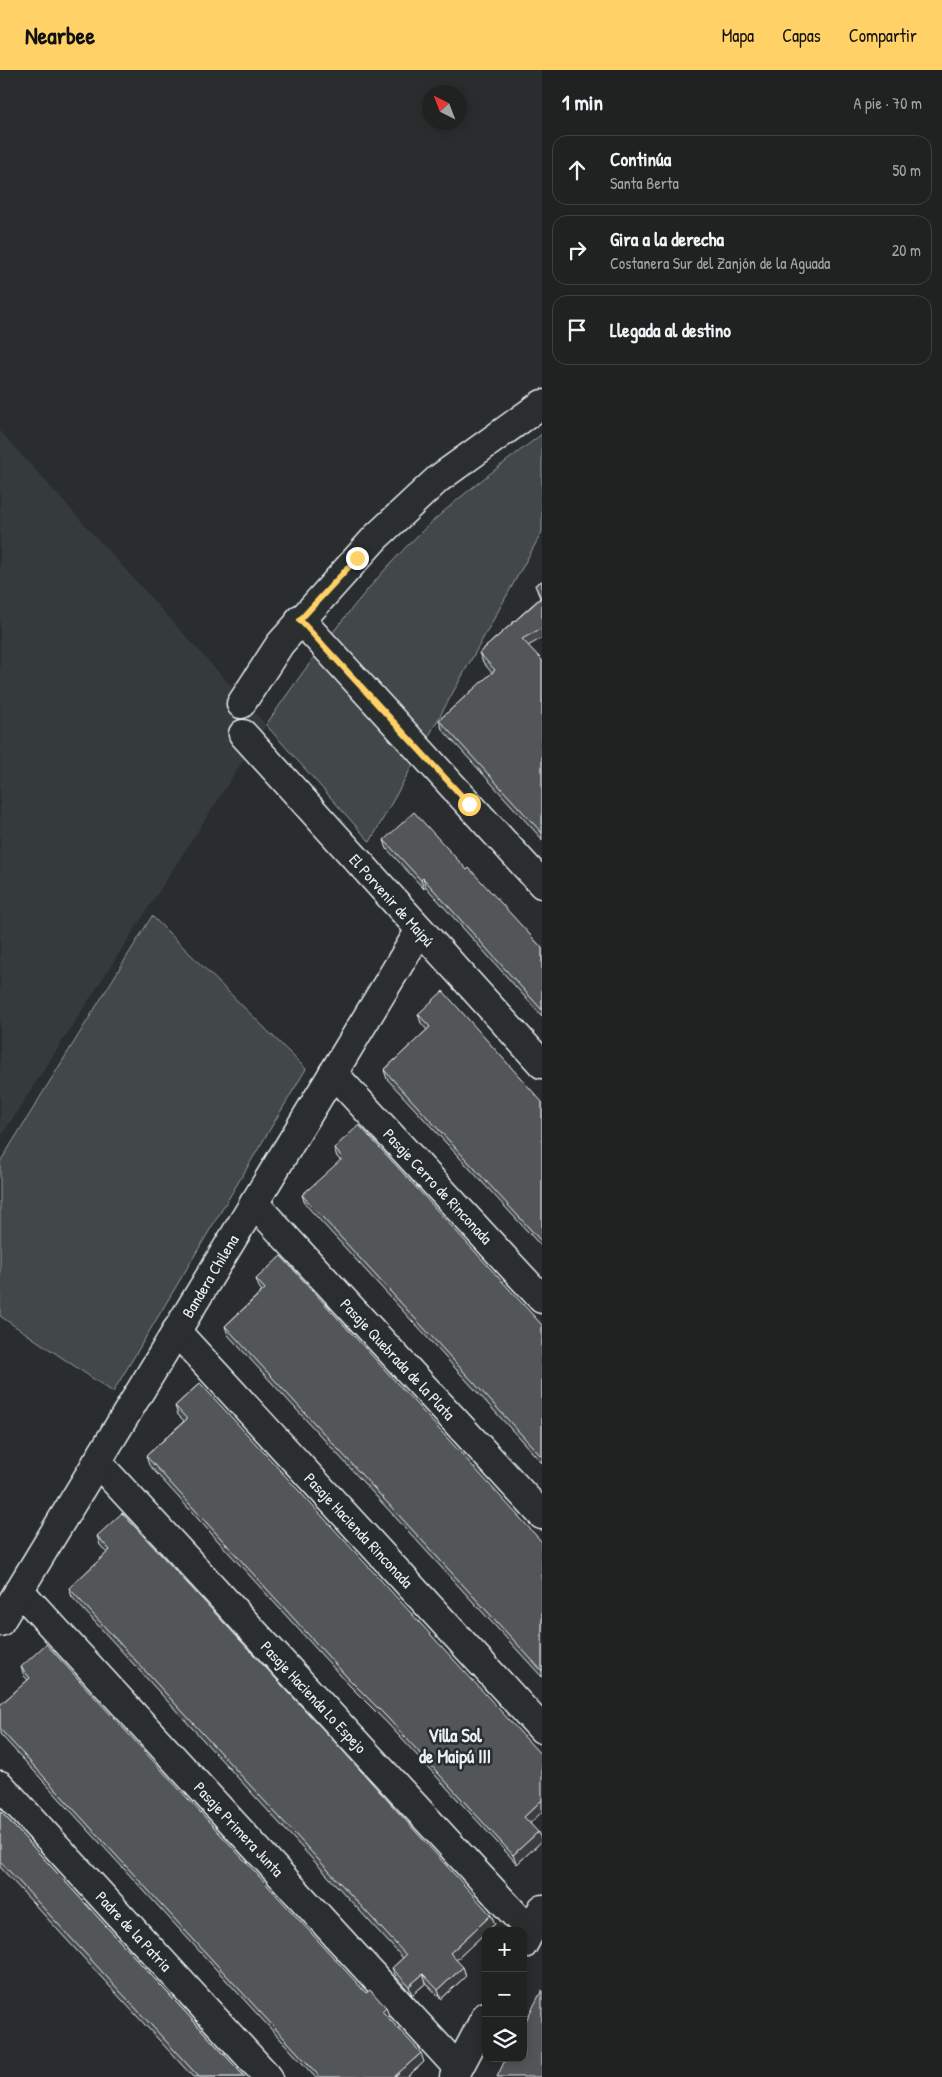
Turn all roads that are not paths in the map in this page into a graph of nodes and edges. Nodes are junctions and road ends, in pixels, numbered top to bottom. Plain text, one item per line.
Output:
1 (542, 404) edge
2 (300, 620) junction
3 (241, 704) dead end
4 (243, 734) dead end
5 (542, 884) edge
6 (420, 930) junction
7 (542, 1064) edge
8 (333, 1072) junction
9 (254, 1203) junction
10 (542, 1299) edge
11 (176, 1331) junction
12 (97, 1462) junction
13 (542, 1515) edge
14 (19, 1590) junction
15 (0, 1622) edge
16 (542, 1729) edge
17 (0, 1786) edge
18 (532, 1928) edge
19 (485, 2017) edge
20 (456, 2072) edge
21 (268, 2077) edge

1 - 2 street
2 - 3 street
2 - 5 street
4 - 6 street, El Porvenir de Maipú
6 - 7 street, El Porvenir de Maipú
6 - 8 street, Bandera Chilena
8 - 9 street, Bandera Chilena
8 - 10 street, Pasaje Cerro de Rinconada
9 - 11 street, Bandera Chilena
9 - 13 street, Pasaje Quebrada de la Plata
11 - 12 street, Bandera Chilena
11 - 16 street, Pasaje Hacienda Rinconada
12 - 14 street, Bandera Chilena
12 - 18 street, Pasaje Hacienda Lo Espejo
14 - 15 street, Bandera Chilena
14 - 20 street, Pasaje Primera Junta
17 - 21 street, Padre de la Patria
19 - 20 street

